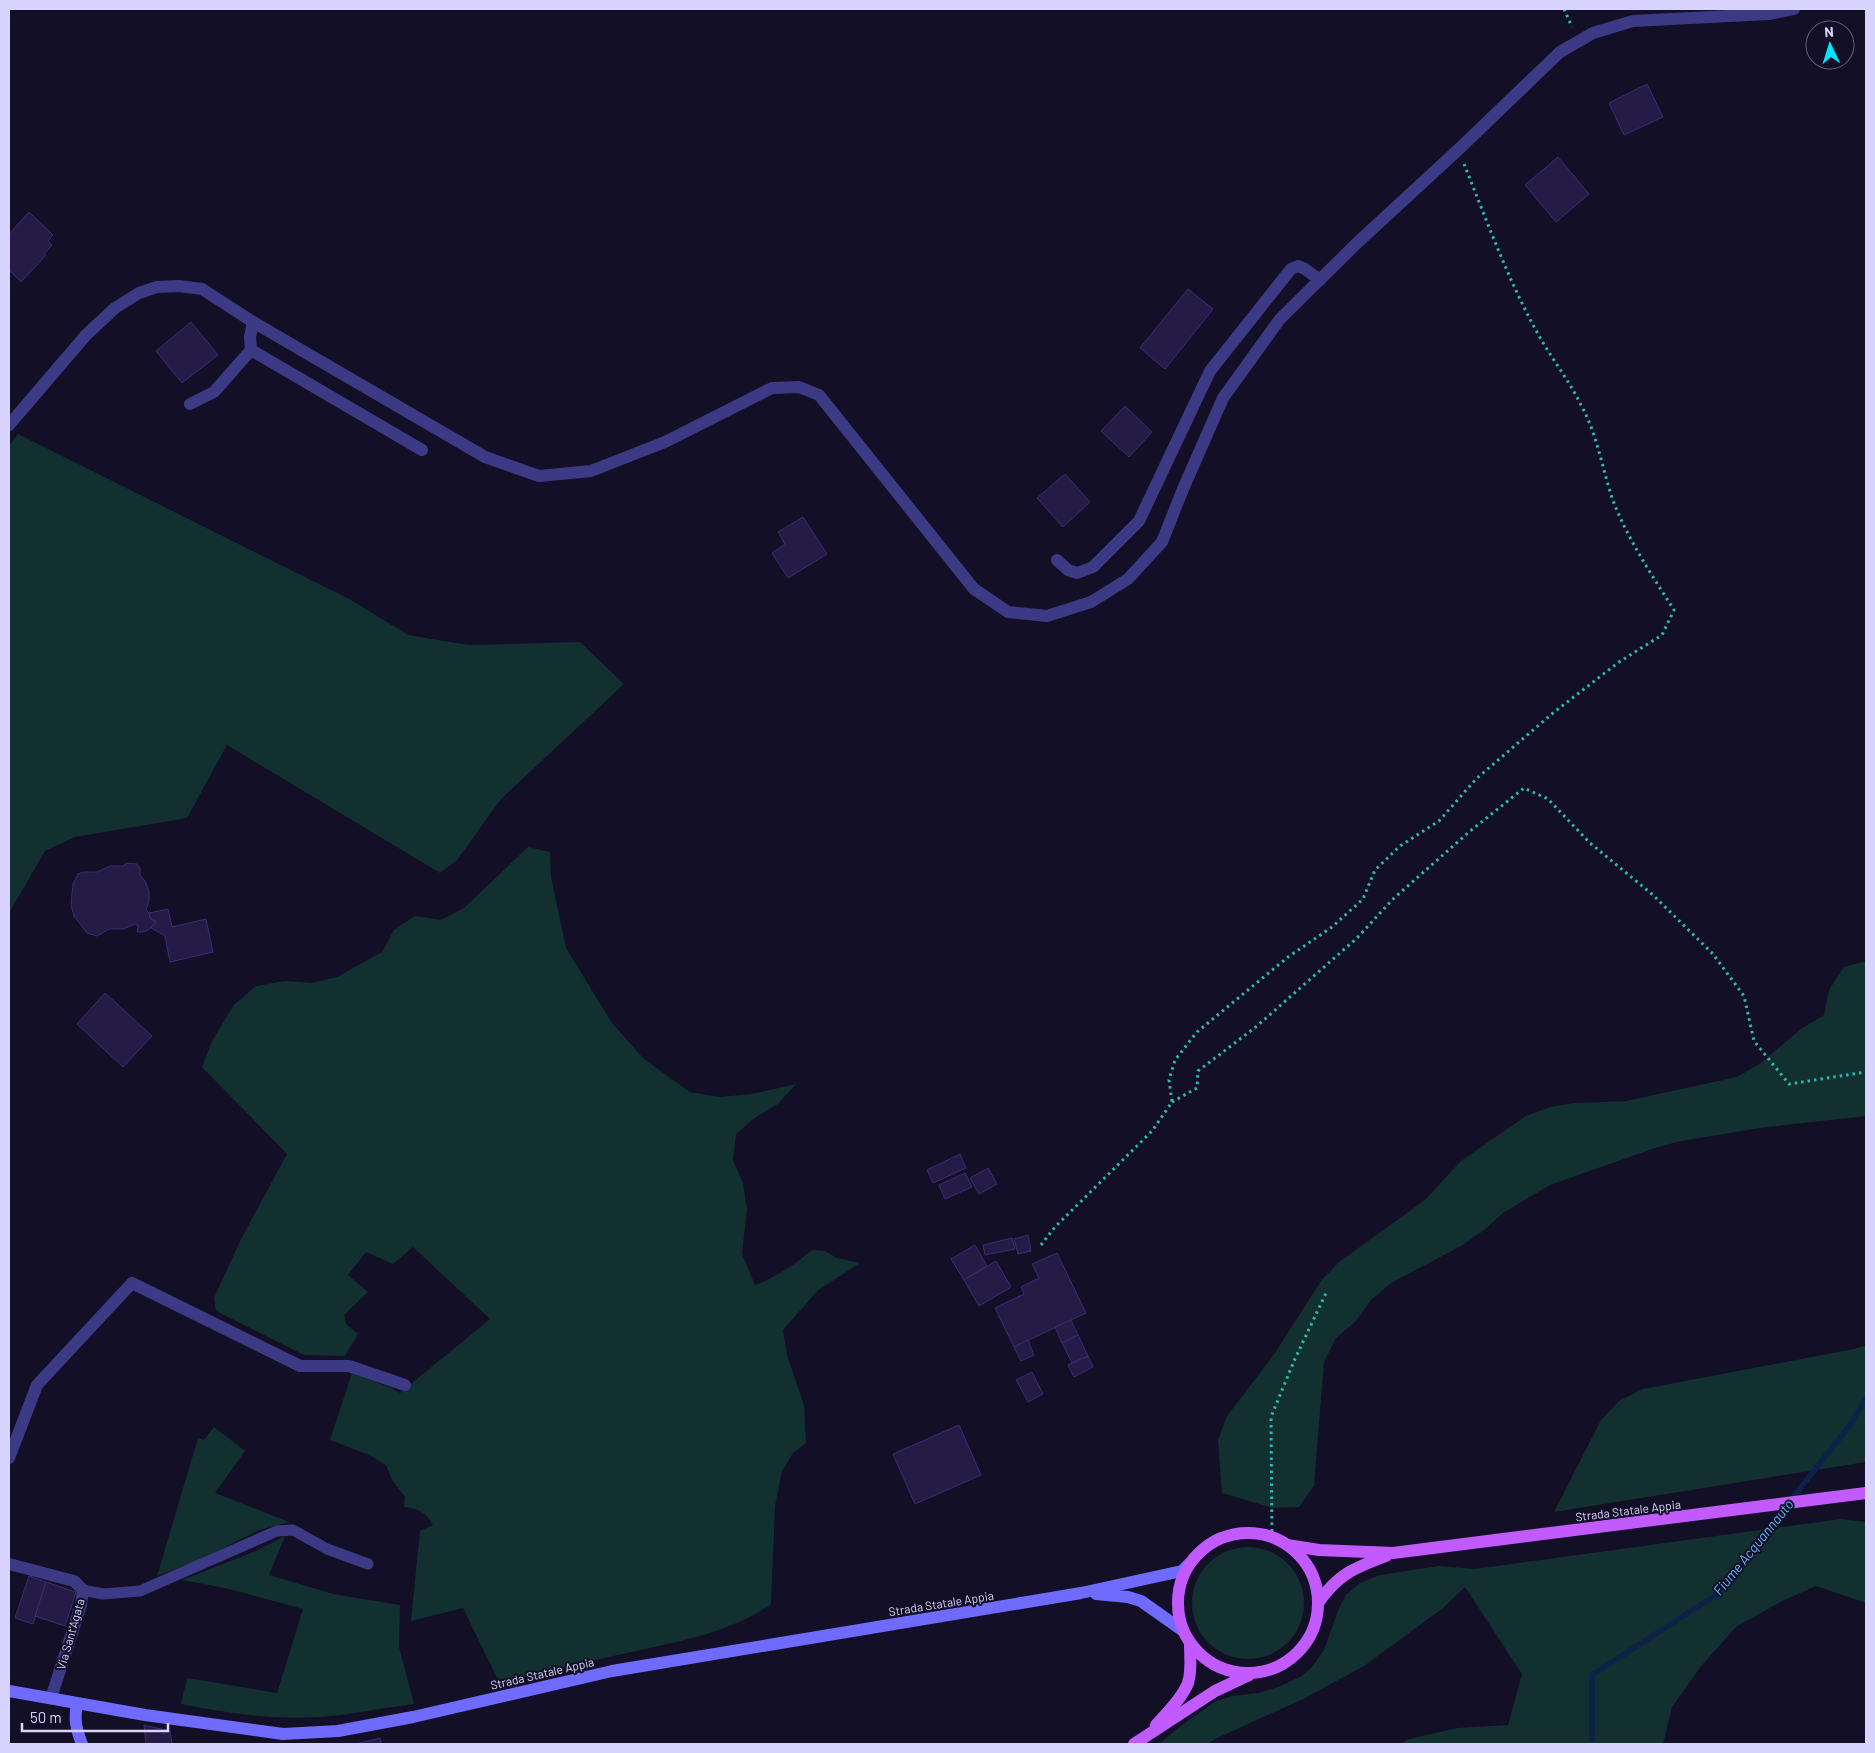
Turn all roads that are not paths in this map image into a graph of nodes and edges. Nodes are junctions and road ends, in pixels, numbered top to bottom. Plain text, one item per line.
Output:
1 (1794, 9) edge
2 (1769, 11) edge
3 (1320, 280) junction
4 (253, 322) junction
5 (251, 350) junction
6 (190, 404) dead end
7 (9, 425) edge
8 (422, 450) dead end
9 (1057, 560) dead end
10 (405, 1385) dead end
11 (9, 1458) edge
12 (1866, 1493) edge
13 (1287, 1546) junction
14 (1393, 1553) junction
15 (9, 1564) edge
16 (368, 1564) dead end
17 (1189, 1564) junction
18 (83, 1590) junction
19 (1081, 1593) junction
20 (1318, 1603) junction
21 (1182, 1630) junction
22 (1190, 1644) junction
23 (1253, 1673) junction
24 (9, 1691) edge
25 (51, 1698) junction
26 (77, 1704) junction
27 (1146, 1736) junction
28 (82, 1744) edge
29 (1134, 1744) edge

1 - 2 street
2 - 3 street
3 - 4 street
3 - 9 street
4 - 5 street
4 - 7 street
5 - 6 street
5 - 8 street
10 - 11 street
12 - 14 main road, Strada Statale Appia
13 - 14 main road, Strada Statale Appia
13 - 17 main road, Strada Statale Appia
13 - 20 main road, Strada Statale Appia
14 - 20 main road, Strada Statale Appia
15 - 18 street, Via Sant'Agata
16 - 18 lane
17 - 19 street, Strada Statale Appia
17 - 21 main road, Strada Statale Appia
18 - 25 street, Via Sant'Agata
19 - 21 street, Strada Statale Appia
19 - 26 street, Strada Statale Appia
20 - 23 main road, Strada Statale Appia
21 - 22 main road, Strada Statale Appia
22 - 23 main road, Strada Statale Appia
22 - 27 main road
23 - 27 main road
24 - 25 street, Strada Statale Appia
25 - 26 street, Strada Statale Appia
26 - 28 street
27 - 29 main road

